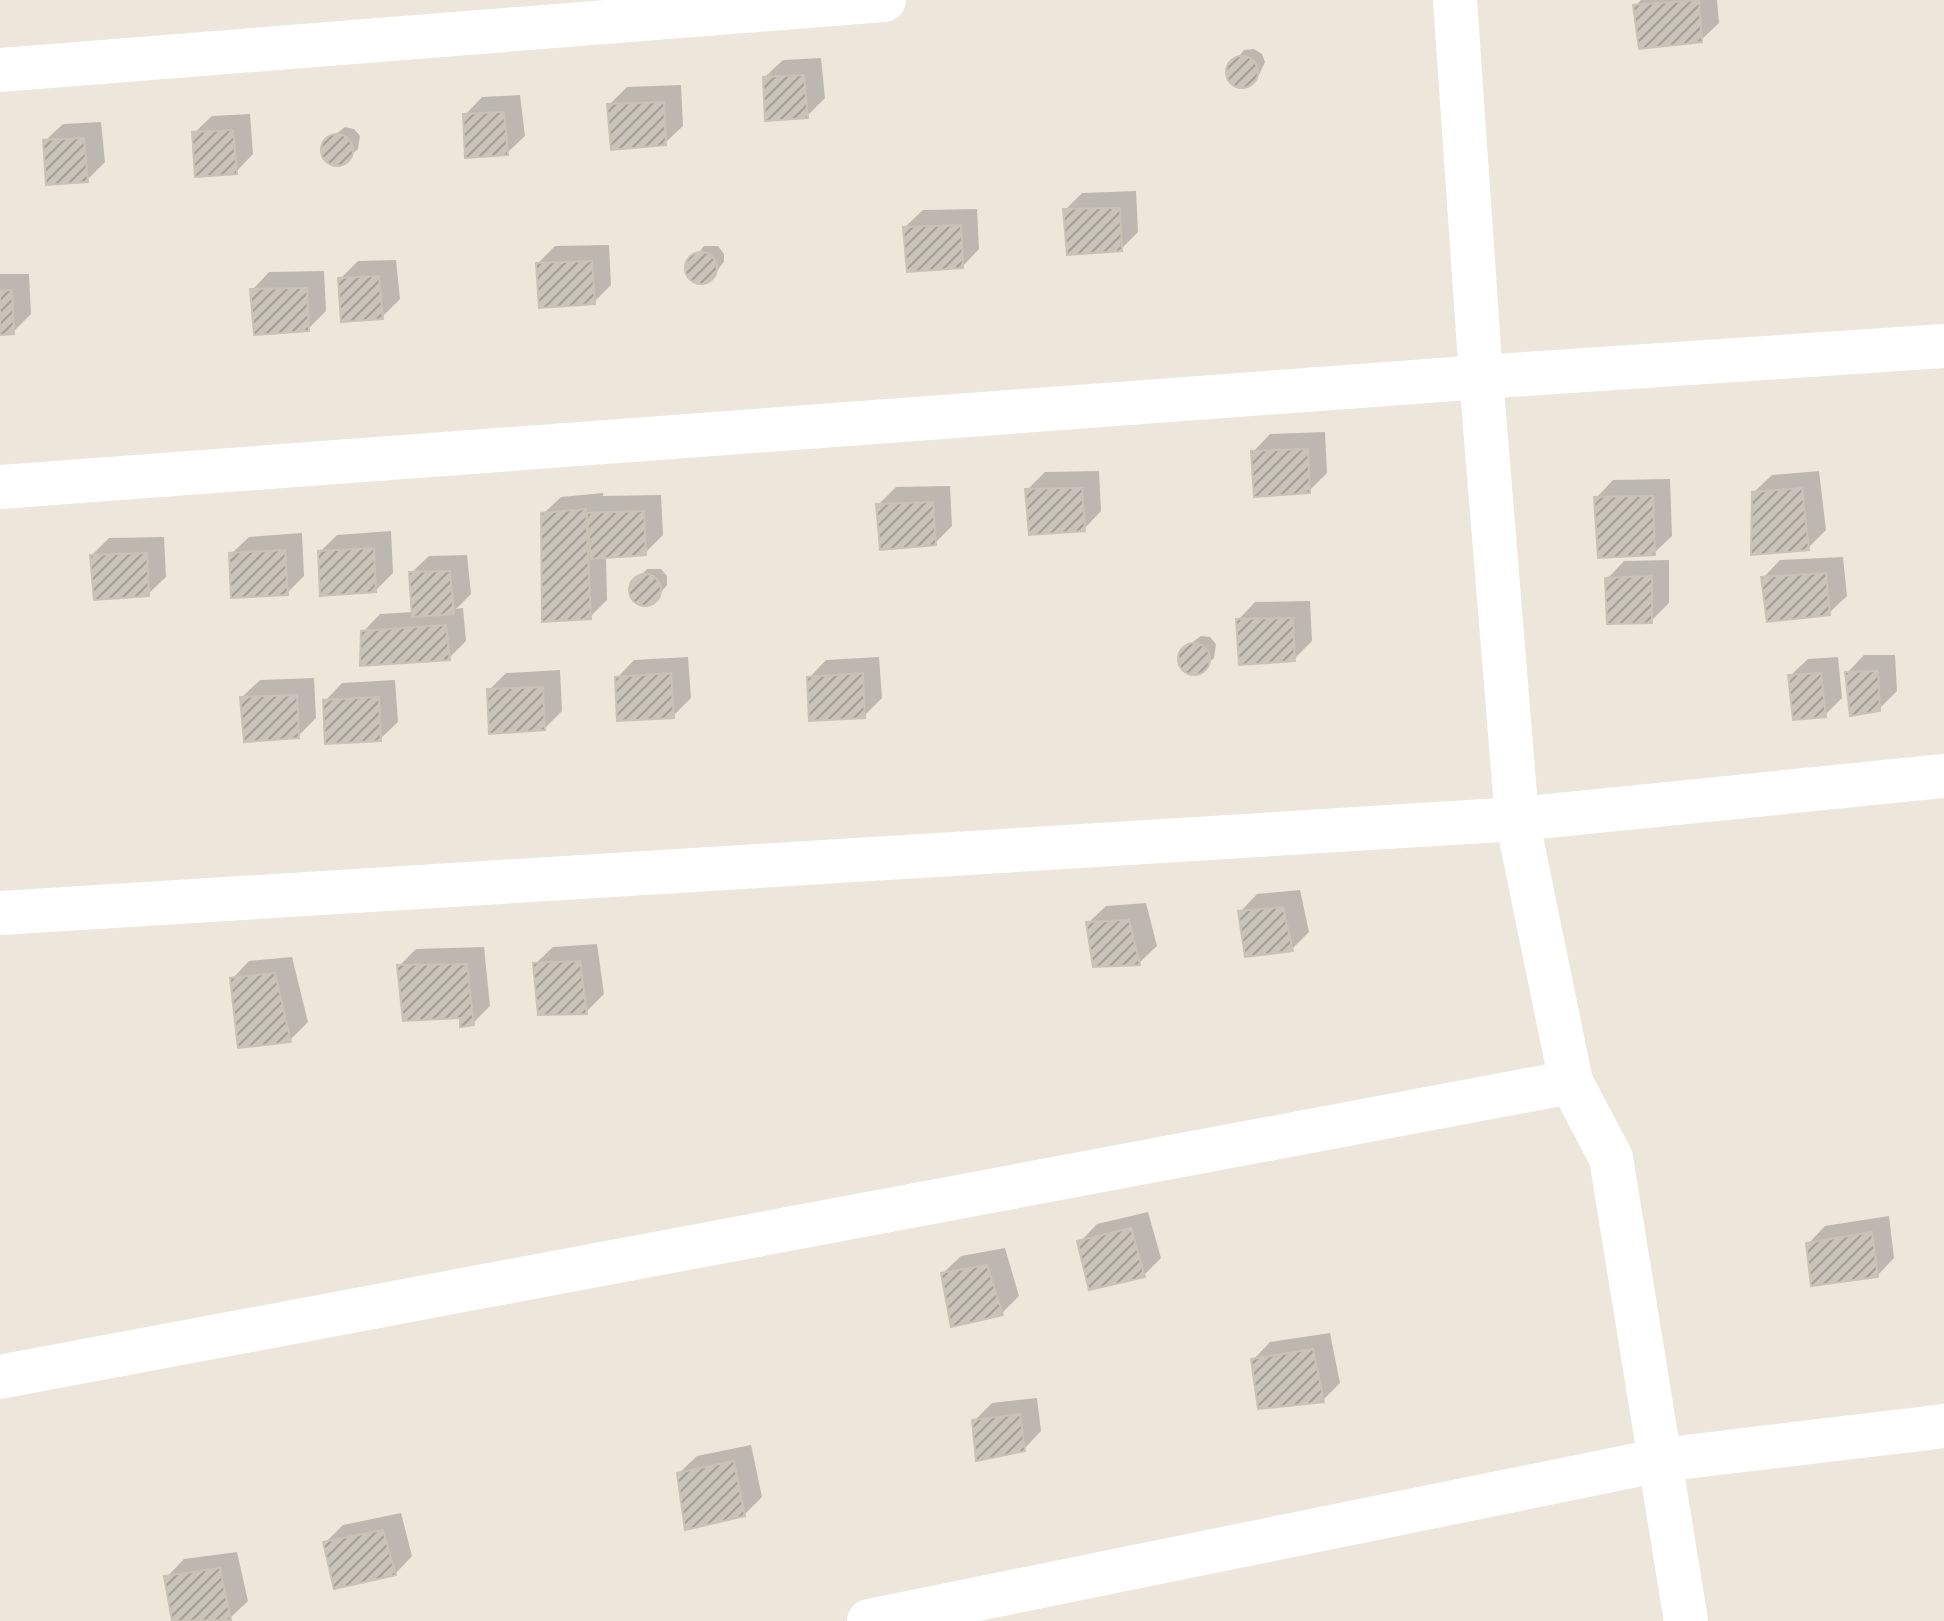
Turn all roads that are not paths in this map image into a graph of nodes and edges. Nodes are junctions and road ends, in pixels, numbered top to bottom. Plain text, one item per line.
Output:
1 (884, 0) edge
2 (1455, 0) edge
3 (0, 70) edge
4 (1944, 346) edge
5 (1481, 377) junction
6 (0, 487) edge
7 (1944, 776) edge
8 (1517, 819) junction
9 (0, 913) edge
10 (1571, 1082) junction
11 (0, 1377) edge
12 (1944, 1426) edge
13 (1661, 1460) junction
14 (869, 1621) edge
15 (1686, 1621) edge

1 - 3 street
2 - 5 street
4 - 5 street
5 - 6 street
5 - 8 street
7 - 8 street
8 - 9 street
8 - 10 street
10 - 11 street
10 - 13 street
12 - 13 street
13 - 14 street
13 - 15 street

